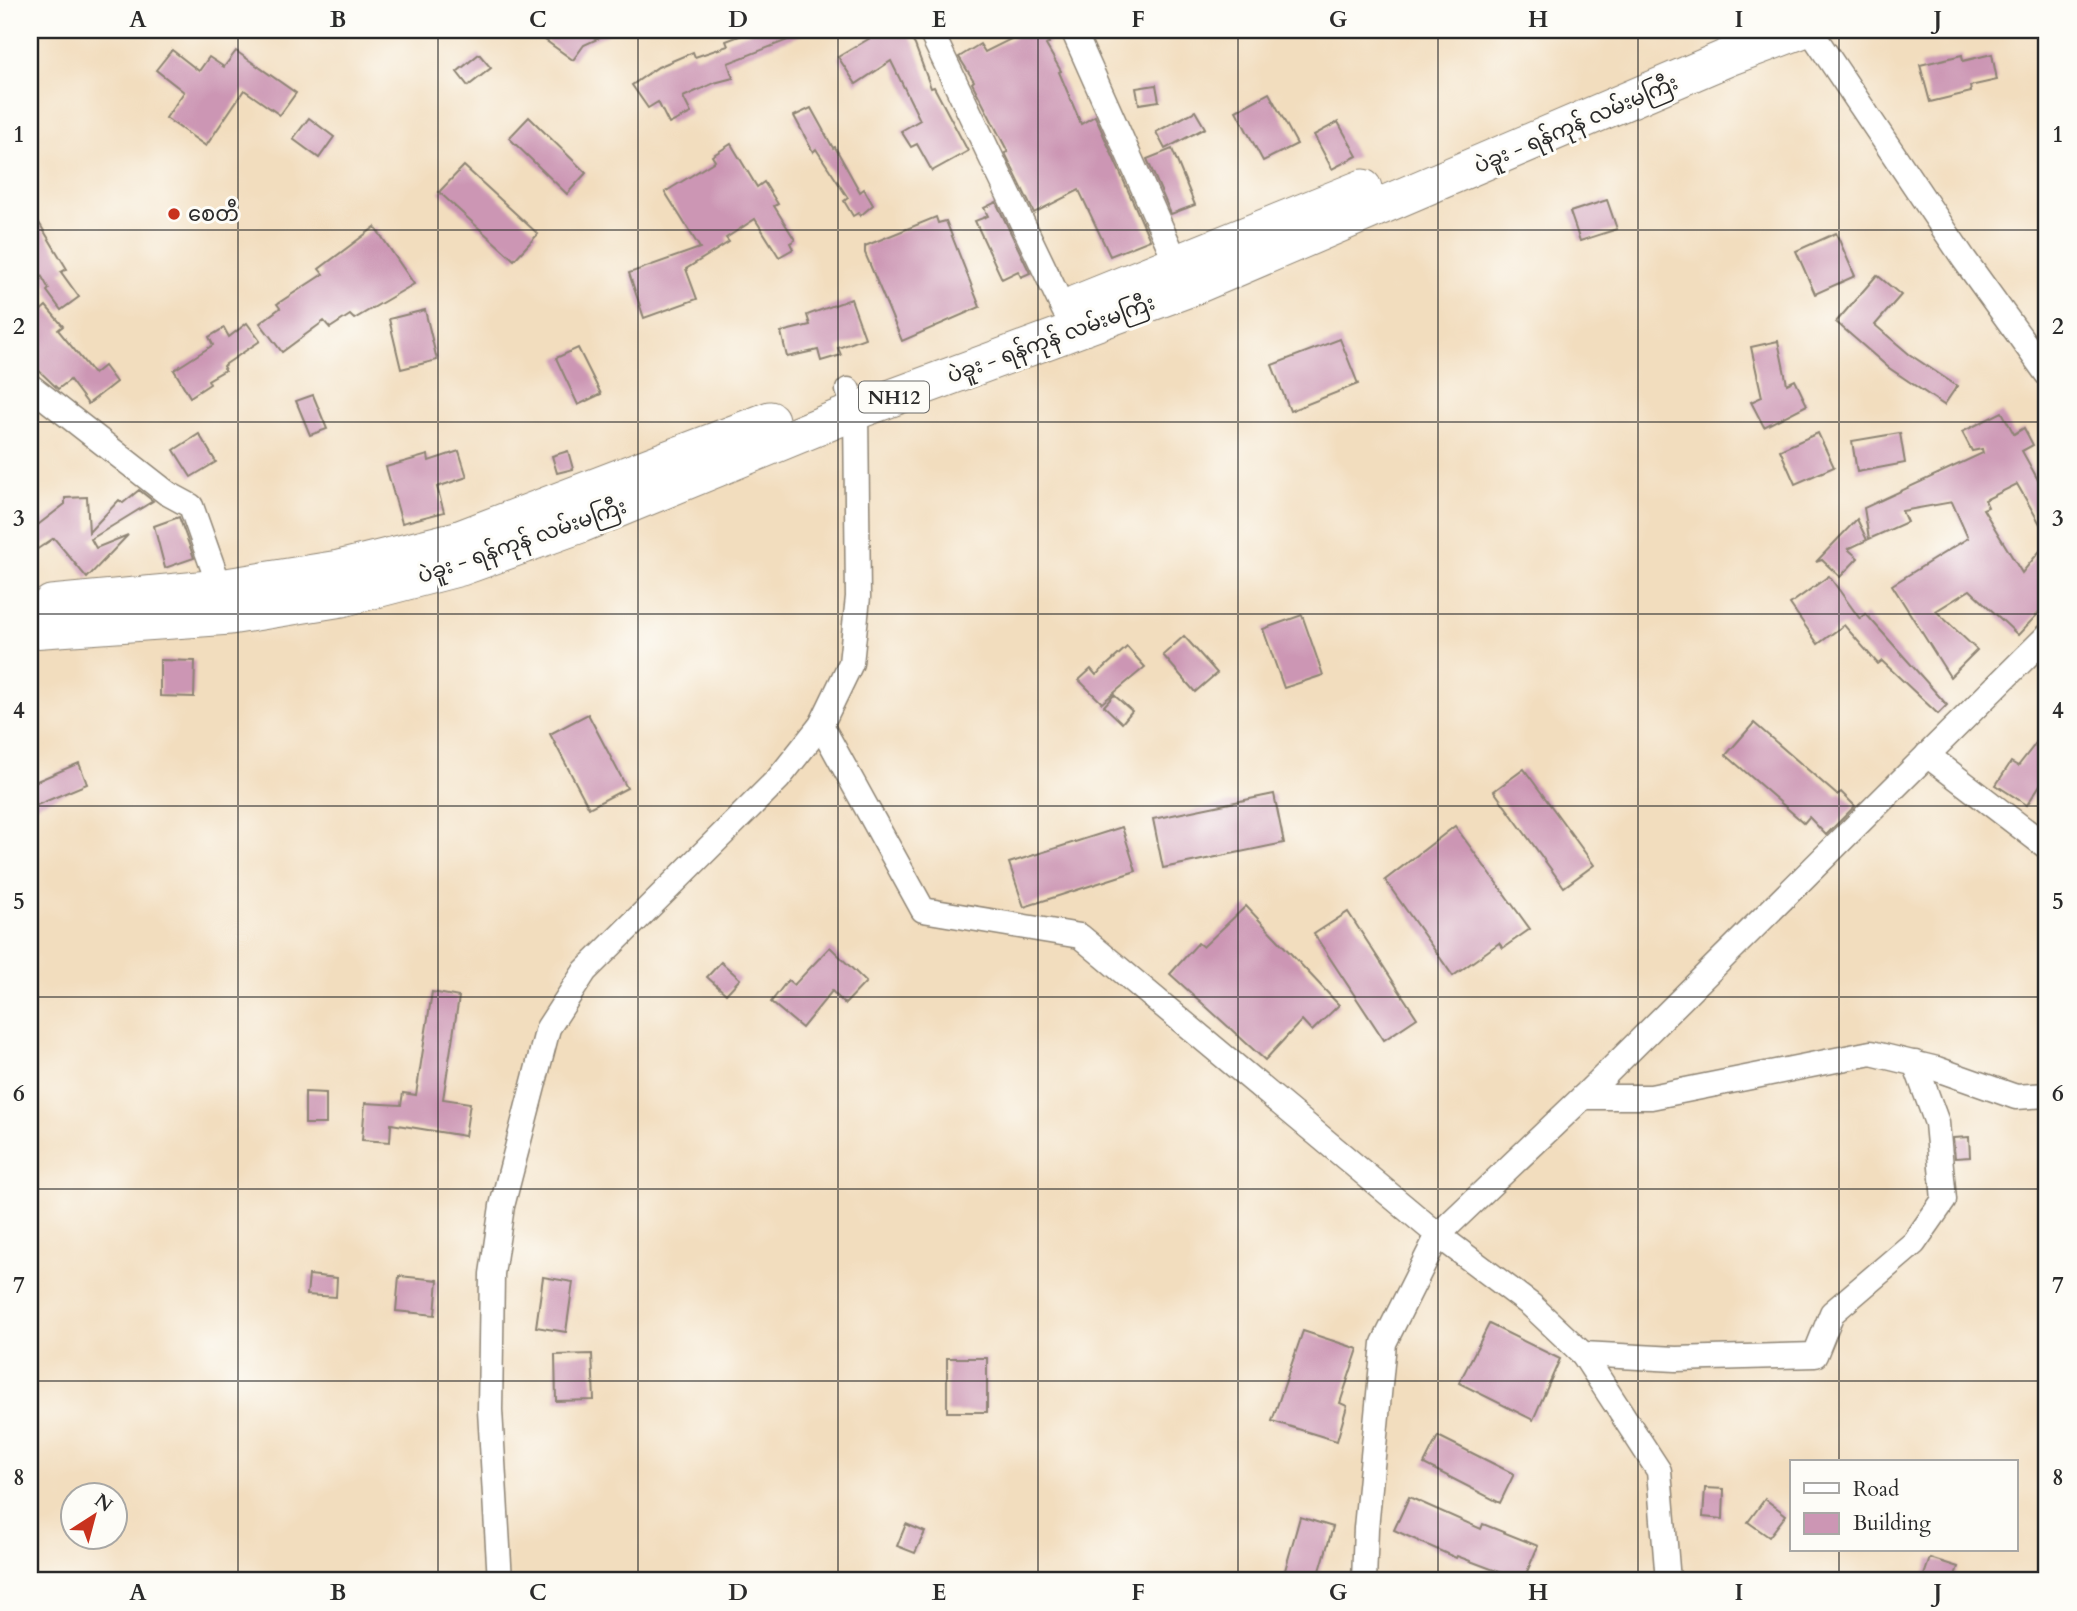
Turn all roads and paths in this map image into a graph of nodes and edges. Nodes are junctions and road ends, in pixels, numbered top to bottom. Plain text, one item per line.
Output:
1 (930, 30) edge
2 (1073, 30) edge
3 (1801, 30) edge
4 (1810, 30) edge
5 (1182, 275) junction
6 (1064, 310) junction
7 (2047, 374) edge
8 (30, 386) edge
9 (852, 400) junction
10 (225, 602) junction
11 (30, 606) edge
12 (30, 630) edge
13 (2047, 636) edge
14 (821, 725) junction
15 (1927, 755) junction
16 (2047, 847) edge
17 (1915, 1063) junction
18 (2047, 1095) edge
19 (1583, 1097) junction
20 (1438, 1235) junction
21 (1583, 1354) junction
22 (500, 1581) edge
23 (1364, 1581) edge
24 (1668, 1581) edge

1 - 6 street
2 - 5 street
3 - 5 highway, ပဲခူး - ရန်ကုန် လမ်းမကြီး / NH12
4 - 7 street
5 - 6 highway, ပဲခူး - ရန်ကုန် လမ်းမကြီး / NH12
5 - 9 highway, ပဲခူး - ရန်ကုန် လမ်းမကြီး / NH12
6 - 9 highway, ပဲခူး - ရန်ကုန် လမ်းမကြီး / NH12
8 - 10 street
9 - 10 highway, ပဲခူး - ရန်ကုန် လမ်းမကြီး / NH12
9 - 14 street
10 - 11 highway, ပဲခူး - ရန်ကုန် လမ်းမကြီး / NH12
10 - 12 highway, ပဲခူး - ရန်ကုန် လမ်းမကြီး / NH12
13 - 15 street
14 - 20 street
14 - 22 street
15 - 16 street
15 - 19 street
17 - 18 street
17 - 19 street
17 - 21 street
19 - 20 street
20 - 21 street
20 - 23 street
21 - 24 street

